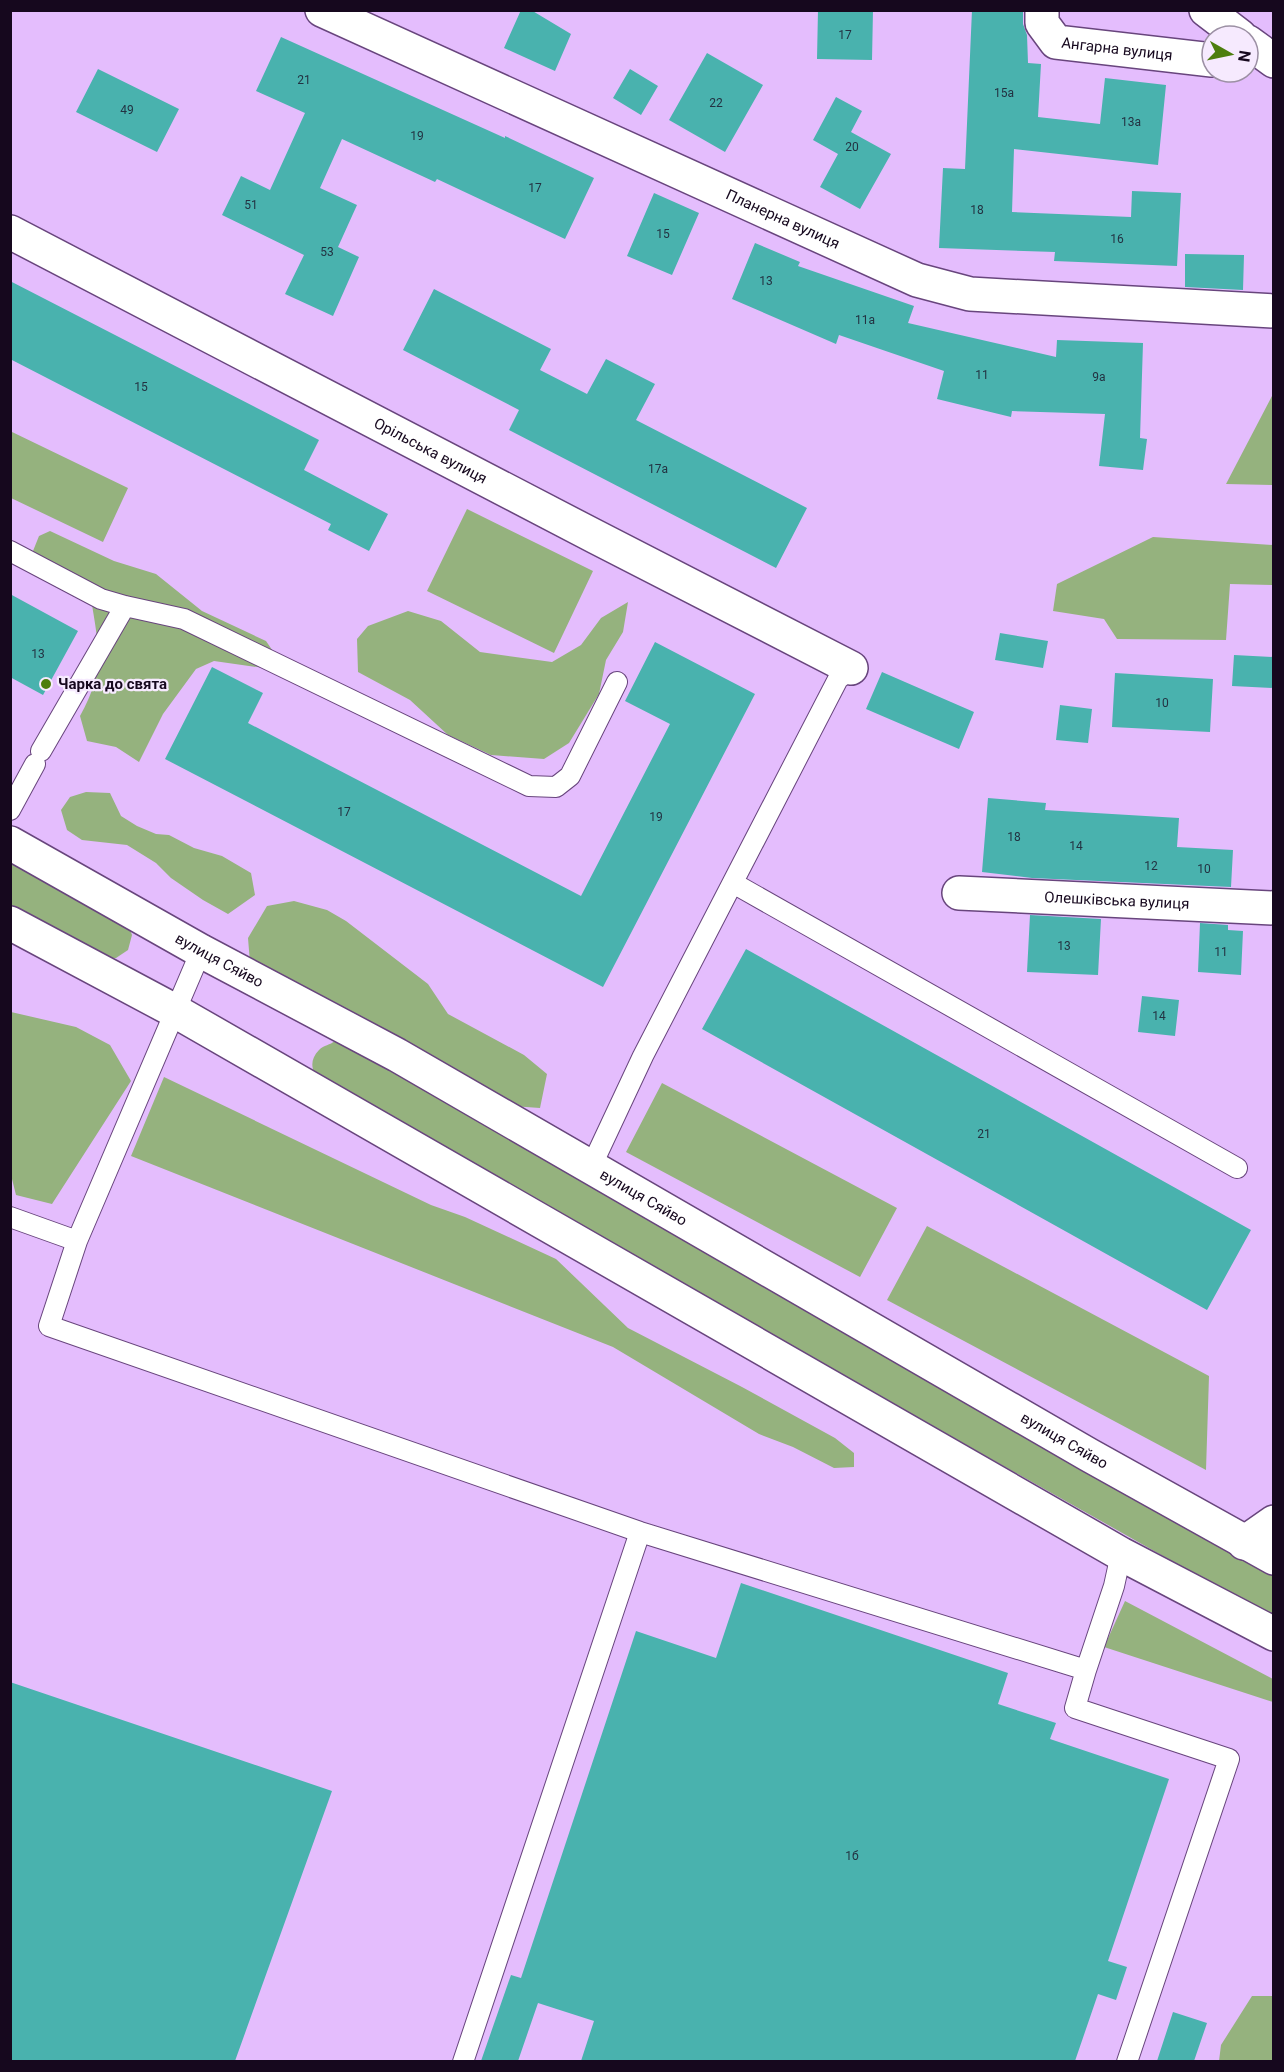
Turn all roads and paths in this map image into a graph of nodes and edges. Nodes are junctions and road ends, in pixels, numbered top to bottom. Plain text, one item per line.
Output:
1 (322, 10) edge
2 (1042, 10) edge
3 (1206, 10) edge
4 (1224, 24) edge
5 (1260, 51) edge
6 (1200, 59) edge
7 (1274, 61) edge
8 (10, 232) edge
9 (1274, 310) edge
10 (10, 551) edge
11 (125, 606) junction
12 (851, 668) joint
13 (617, 682) dead end
14 (10, 810) edge
15 (10, 843) edge
16 (733, 883) junction
17 (959, 893) dead end
18 (1274, 908) edge
19 (10, 923) edge
20 (201, 951) junction
21 (175, 1011) junction
22 (591, 1167) junction
23 (1237, 1168) dead end
24 (10, 1217) edge
25 (77, 1240) junction
26 (1274, 1522) edge
27 (640, 1532) junction
28 (1244, 1543) junction
29 (1121, 1554) junction
30 (1274, 1558) edge
31 (1274, 1634) edge
32 (1086, 1670) junction
33 (464, 2061) edge
34 (1127, 2061) edge

1 - 9 main road, Планерна вулиця
2 - 6 main road, Ангарна вулиця
3 - 4 main road
5 - 7 main road
8 - 12 main road, Орільська вулиця
10 - 11 lane
11 - 13 lane
11 - 14 lane
12 - 16 lane
15 - 20 main road, вулиця Сяйво
16 - 22 lane
16 - 23 lane
17 - 18 main road, Олешківська вулиця
19 - 21 main road
20 - 21 lane
20 - 22 main road, вулиця Сяйво
21 - 25 lane
21 - 29 main road
22 - 28 main road, вулиця Сяйво
24 - 25 lane
25 - 27 lane
26 - 28 main road
27 - 32 lane
27 - 33 lane
28 - 30 main road, вулиця Сяйво
29 - 31 main road
29 - 32 lane
32 - 34 lane

